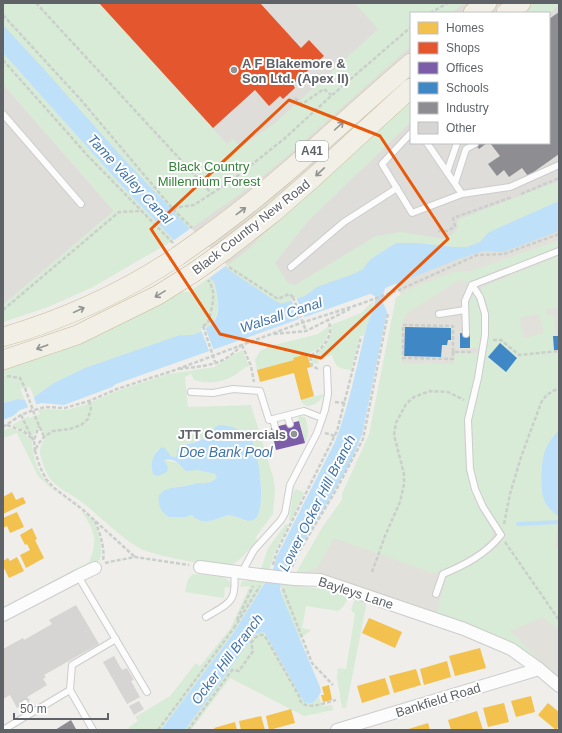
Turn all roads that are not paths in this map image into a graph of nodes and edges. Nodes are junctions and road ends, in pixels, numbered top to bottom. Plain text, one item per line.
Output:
1 (487, 3) edge
2 (521, 3) edge
3 (474, 12) edge
4 (508, 12) edge
5 (410, 64) edge
6 (410, 89) edge
7 (3, 114) edge
8 (410, 134) edge
9 (428, 144) edge
10 (434, 144) edge
11 (457, 144) edge
12 (475, 144) edge
13 (432, 149) junction
14 (559, 165) edge
15 (448, 172) junction
16 (455, 183) junction
17 (397, 188) junction
18 (462, 194) junction
19 (81, 204) dead end
20 (559, 251) edge
21 (291, 267) dead end
22 (472, 285) junction
23 (466, 310) junction
24 (439, 314) dead end
25 (466, 334) dead end
26 (3, 337) edge
27 (5, 368) edge
28 (327, 369) road end
29 (191, 392) dead end
30 (288, 416) junction
31 (322, 418) junction
32 (273, 420) junction
33 (290, 424) dead end
34 (275, 428) dead end
35 (99, 567) road end
36 (200, 567) road end
37 (238, 572) junction
38 (78, 576) junction
39 (436, 594) dead end
40 (3, 615) edge
41 (206, 617) dead end
42 (116, 640) junction
43 (539, 669) junction
44 (559, 686) edge
45 (70, 690) junction
46 (147, 692) dead end
47 (25, 703) dead end
48 (30, 713) junction
49 (3, 721) edge
50 (5, 728) edge
51 (93, 730) edge
52 (337, 730) edge

1 - 3 highway
2 - 4 highway
26 -> 5 highway, Black Country New Road / A41, bridge
6 -> 27 highway, Black Country New Road / A41, bridge
7 - 19 lane
8 - 17 lane
9 - 13 lane
10 - 13 lane
11 - 15 lane
12 - 16 lane
13 - 15 lane
14 - 18 lane
15 - 16 lane
16 - 18 lane
17 - 18 lane
17 - 21 lane
20 - 22 lane
22 - 23 lane
22 - 39 lane
23 - 24 lane
23 - 25 lane
28 - 31 lane
29 - 32 lane
30 - 31 lane
30 - 32 lane
30 - 33 lane
31 - 37 lane
32 - 34 lane
35 - 38 street
36 - 37 street, Bayleys Lane
37 - 41 lane
37 - 43 street, Bayleys Lane, bridge
38 - 40 street
38 - 42 lane
42 - 45 lane
42 - 46 lane
43 - 44 street, Bayleys Lane
43 - 52 street, Bankfield Road
45 - 48 lane
45 - 51 lane
47 - 48 lane
48 - 50 lane
49 - 50 lane

